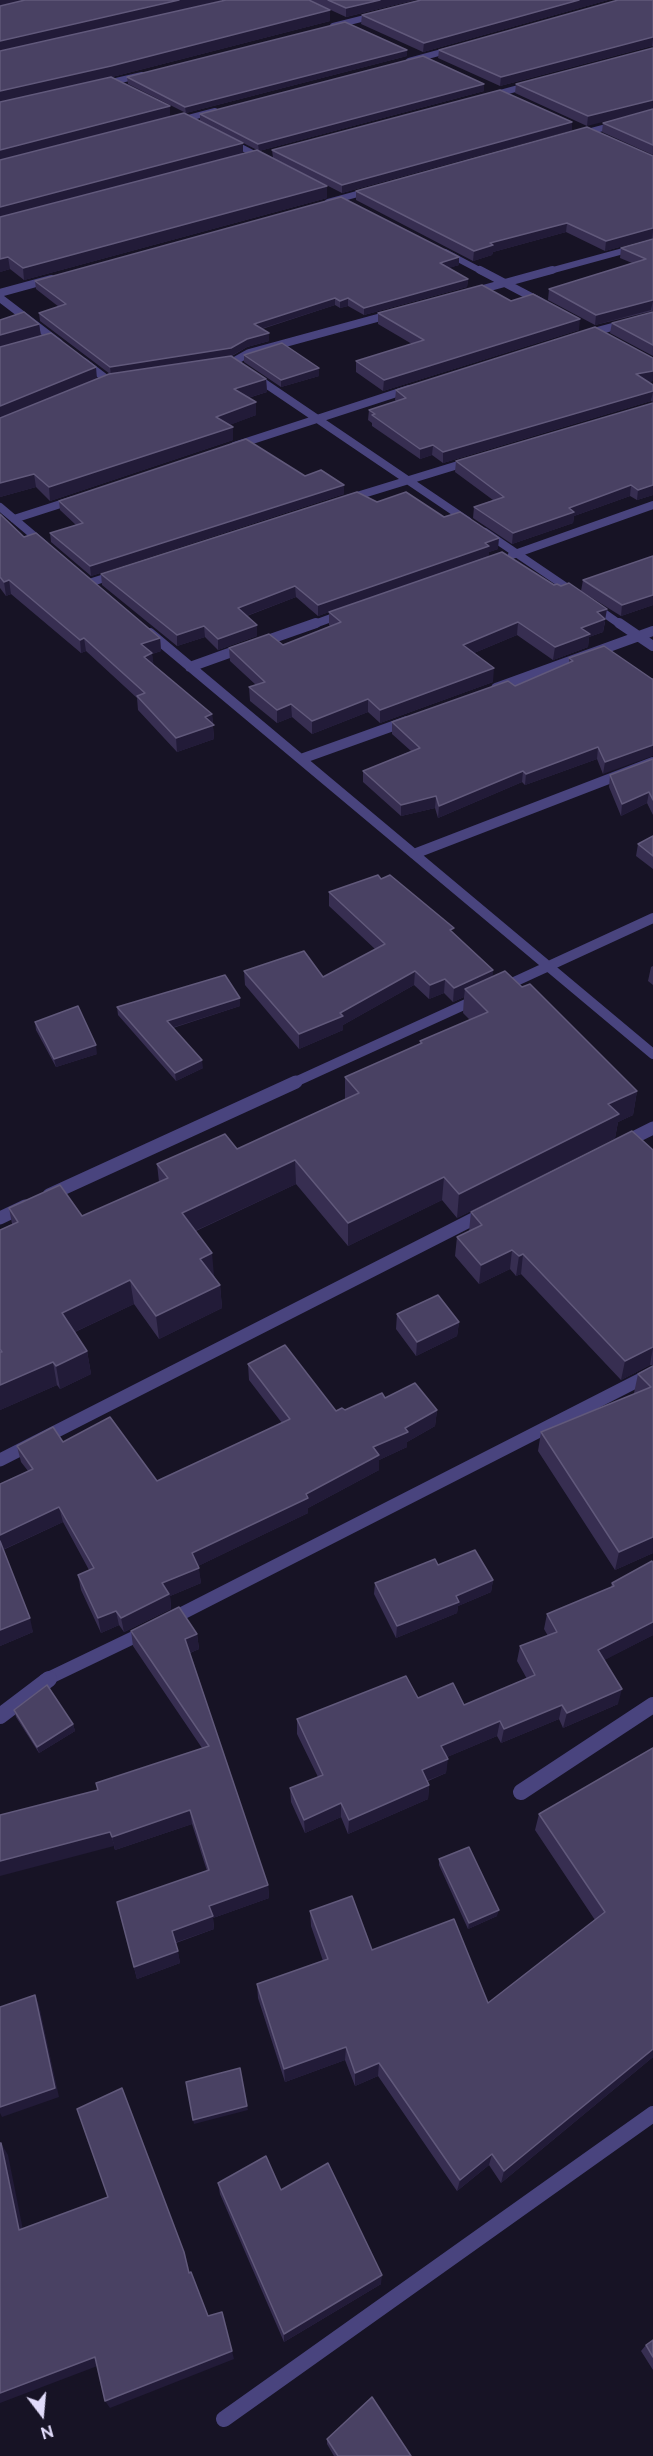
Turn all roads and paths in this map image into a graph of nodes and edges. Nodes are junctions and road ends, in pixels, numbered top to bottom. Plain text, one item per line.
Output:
1 (379, 14) edge
2 (336, 18) edge
3 (347, 22) junction
4 (356, 27) edge
5 (324, 28) edge
6 (458, 48) edge
7 (414, 53) edge
8 (424, 57) junction
9 (434, 62) edge
10 (401, 63) edge
11 (146, 74) edge
12 (113, 82) junction
13 (534, 83) edge
14 (90, 87) edge
15 (123, 87) edge
16 (492, 88) dead end
17 (502, 92) junction
18 (513, 97) edge
19 (480, 98) edge
20 (219, 110) edge
21 (174, 114) edge
22 (185, 119) junction
23 (631, 120) edge
24 (173, 122) edge
25 (195, 124) edge
26 (576, 128) edge
27 (587, 133) junction
28 (216, 135) edge
29 (576, 136) edge
30 (596, 137) edge
31 (269, 154) edge
32 (258, 156) junction
33 (247, 159) edge
34 (269, 162) edge
35 (375, 190) edge
36 (331, 193) dead end
37 (341, 199) junction
38 (351, 204) edge
39 (318, 205) edge
40 (653, 243) edge
41 (434, 246) edge
42 (57, 278) edge
43 (506, 283) junction
44 (462, 295) edge
45 (0, 296) edge
46 (546, 304) edge
47 (406, 310) edge
48 (653, 316) edge
49 (586, 326) dead end
50 (596, 331) junction
51 (605, 337) edge
52 (573, 338) edge
53 (54, 339) junction
54 (43, 342) edge
55 (63, 346) edge
56 (72, 353) edge
57 (233, 362) junction
58 (210, 366) edge
59 (120, 380) edge
60 (109, 381) junction
61 (98, 386) edge
62 (417, 387) edge
63 (316, 419) junction
64 (226, 448) edge
65 (485, 457) edge
66 (407, 480) junction
67 (81, 497) edge
68 (339, 502) edge
69 (653, 505) edge
70 (0, 507) edge
71 (14, 519) junction
72 (516, 554) junction
73 (56, 555) edge
74 (505, 558) edge
75 (123, 572) edge
76 (81, 576) edge
77 (348, 612) edge
78 (146, 630) edge
79 (653, 632) edge
80 (639, 636) junction
81 (653, 646) edge
82 (190, 667) junction
83 (486, 692) edge
84 (421, 716) edge
85 (301, 759) junction
86 (653, 762) edge
87 (414, 854) junction
88 (653, 918) edge
89 (548, 967) junction
90 (653, 1054) edge
91 (653, 1128) edge
92 (611, 1149) edge
93 (495, 1208) edge
94 (0, 1218) edge
95 (653, 1372) edge
96 (0, 1460) edge
97 (653, 1705) edge
98 (0, 1716) edge
99 (521, 1792) dead end
100 (653, 2114) edge
101 (224, 2419) dead end

1 - 3 street
2 - 3 street
3 - 4 street
3 - 5 street
6 - 8 street
7 - 8 street
8 - 9 street
8 - 10 street
11 - 12 street
12 - 14 street
12 - 15 street
13 - 17 street
16 - 17 street
17 - 18 street
17 - 19 street
20 - 22 street
21 - 22 street
22 - 24 street
22 - 25 street
23 - 27 street
26 - 27 street
27 - 29 street
27 - 30 street
28 - 32 street
31 - 32 street
32 - 33 street
32 - 34 street
35 - 37 street
36 - 37 street
37 - 38 street
37 - 39 street
40 - 43 street
41 - 43 street
42 - 45 street
43 - 44 street
43 - 46 street
45 - 53 street
47 - 57 street
48 - 50 street
49 - 50 street
50 - 51 street
50 - 52 street
53 - 54 street
53 - 55 street
56 - 60 street
57 - 58 street
57 - 63 street
59 - 60 street
60 - 61 street
62 - 63 street
63 - 64 street
63 - 66 street
65 - 66 street
66 - 68 street
66 - 72 street
67 - 71 street
69 - 72 street
70 - 71 street
71 - 73 street
72 - 74 street
72 - 80 street
75 - 76 street
77 - 82 street
78 - 82 street
79 - 80 street
80 - 81 street
80 - 83 street
82 - 85 street
84 - 85 street
85 - 87 street
86 - 87 street
87 - 89 street
88 - 89 street
89 - 90 street
89 - 94 street
91 - 92 street
93 - 96 street
95 - 98 street
97 - 99 street
100 - 101 street

